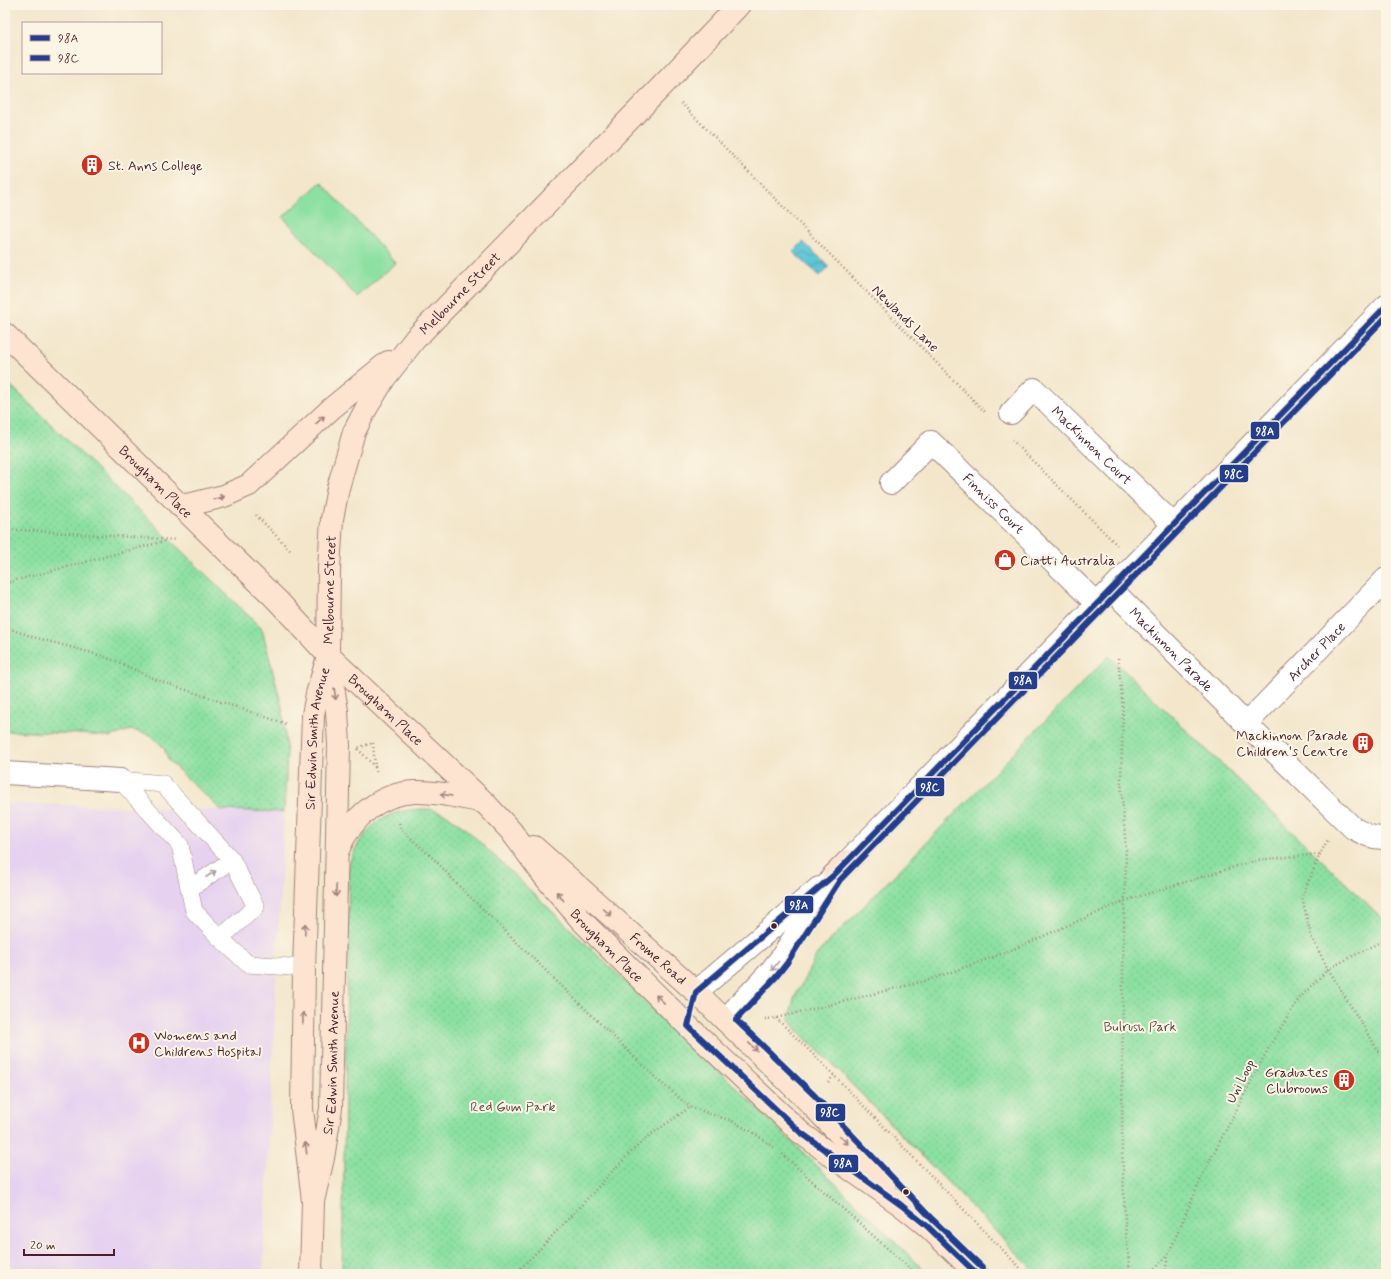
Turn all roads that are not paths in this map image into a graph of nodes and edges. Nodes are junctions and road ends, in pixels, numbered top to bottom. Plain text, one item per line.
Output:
1 (738, 5) edge
2 (1386, 306) edge
3 (5, 334) edge
4 (415, 339) junction
5 (1011, 414) dead end
6 (891, 483) dead end
7 (180, 506) junction
8 (1174, 525) junction
9 (1386, 579) edge
10 (1105, 597) junction
11 (328, 655) junction
12 (1246, 724) junction
13 (5, 773) edge
14 (120, 780) junction
15 (484, 802) junction
16 (1386, 838) edge
17 (337, 852) junction
18 (232, 860) junction
19 (841, 868) junction
20 (189, 888) junction
21 (220, 938) junction
22 (304, 968) junction
23 (696, 992) junction
24 (725, 1020) junction
25 (688, 1026) junction
26 (313, 1201) junction
27 (926, 1225) junction
28 (311, 1274) edge
29 (977, 1274) edge

1 - 4 main road, Melbourne Street
2 - 8 street
3 - 7 main road, Brougham Place
7 -> 4 main road
4 - 11 main road, Melbourne Street
5 - 8 street, MacKinnon Court
6 - 10 street, Finniss Court
7 - 11 main road, Brougham Place
8 - 10 street
9 - 12 street, Archer Place
10 - 12 street, Mackinnon Parade
10 - 19 street
11 - 15 main road, Brougham Place
11 -> 17 main road, Sir Edwin Smith Avenue
22 -> 11 main road, Sir Edwin Smith Avenue
12 - 16 street, Mackinnon Parade
13 - 14 street
14 - 18 lane
14 - 20 lane
15 -> 17 main road
15 -> 23 main road, Frome Road
25 -> 15 main road, Brougham Place
17 -> 26 main road, Sir Edwin Smith Avenue
20 -> 18 lane
18 - 21 lane
19 - 23 street
19 -> 24 street
20 - 21 lane
21 - 22 lane
26 -> 22 main road, Sir Edwin Smith Avenue
23 - 24 main road, Frome Road
23 - 25 main road
24 - 25 main road
24 -> 27 main road, Frome Road
25 - 27 main road, Frome Road
26 - 28 main road, Sir Edwin Smith Avenue
27 - 29 main road, Frome Road

